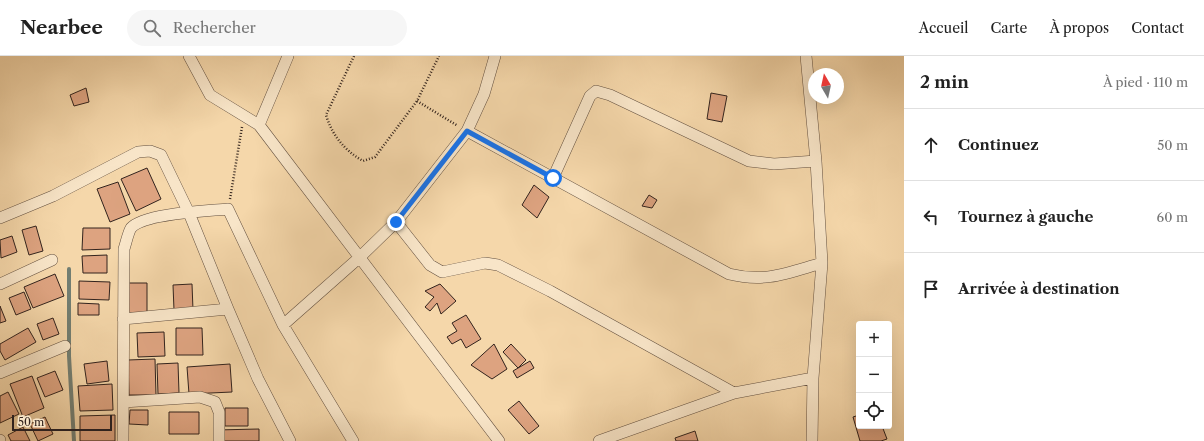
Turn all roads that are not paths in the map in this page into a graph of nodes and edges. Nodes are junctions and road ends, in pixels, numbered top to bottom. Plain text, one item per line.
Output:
1 (189, 56) edge
2 (288, 56) edge
3 (495, 56) edge
4 (806, 56) edge
5 (259, 125) junction
6 (467, 131) junction
7 (816, 160) junction
8 (553, 178) junction
9 (189, 213) junction
10 (0, 218) edge
11 (396, 222) junction
12 (360, 258) junction
13 (52, 260) dead end
14 (822, 263) junction
15 (0, 284) edge
16 (228, 309) junction
17 (123, 319) junction
18 (283, 325) junction
19 (65, 346) dead end
20 (0, 373) edge
21 (813, 378) junction
22 (734, 393) junction
23 (123, 402) junction
24 (123, 441) edge
25 (219, 441) edge
26 (290, 441) edge
27 (353, 441) edge
28 (499, 441) edge
29 (599, 441) edge
30 (812, 441) edge

1 - 5 street
2 - 5 street
3 - 6 street
4 - 7 street
5 - 12 street
6 - 8 street
6 - 11 street
7 - 8 street
7 - 14 street
8 - 14 street
9 - 10 street
9 - 16 street
9 - 17 street
9 - 18 street
11 - 12 street
11 - 22 street
12 - 18 street
12 - 28 street
13 - 15 street
14 - 21 street
16 - 17 street
16 - 26 street
17 - 23 street
18 - 27 street
19 - 20 street
21 - 22 street
21 - 30 street
22 - 29 street
23 - 24 street
23 - 25 street

